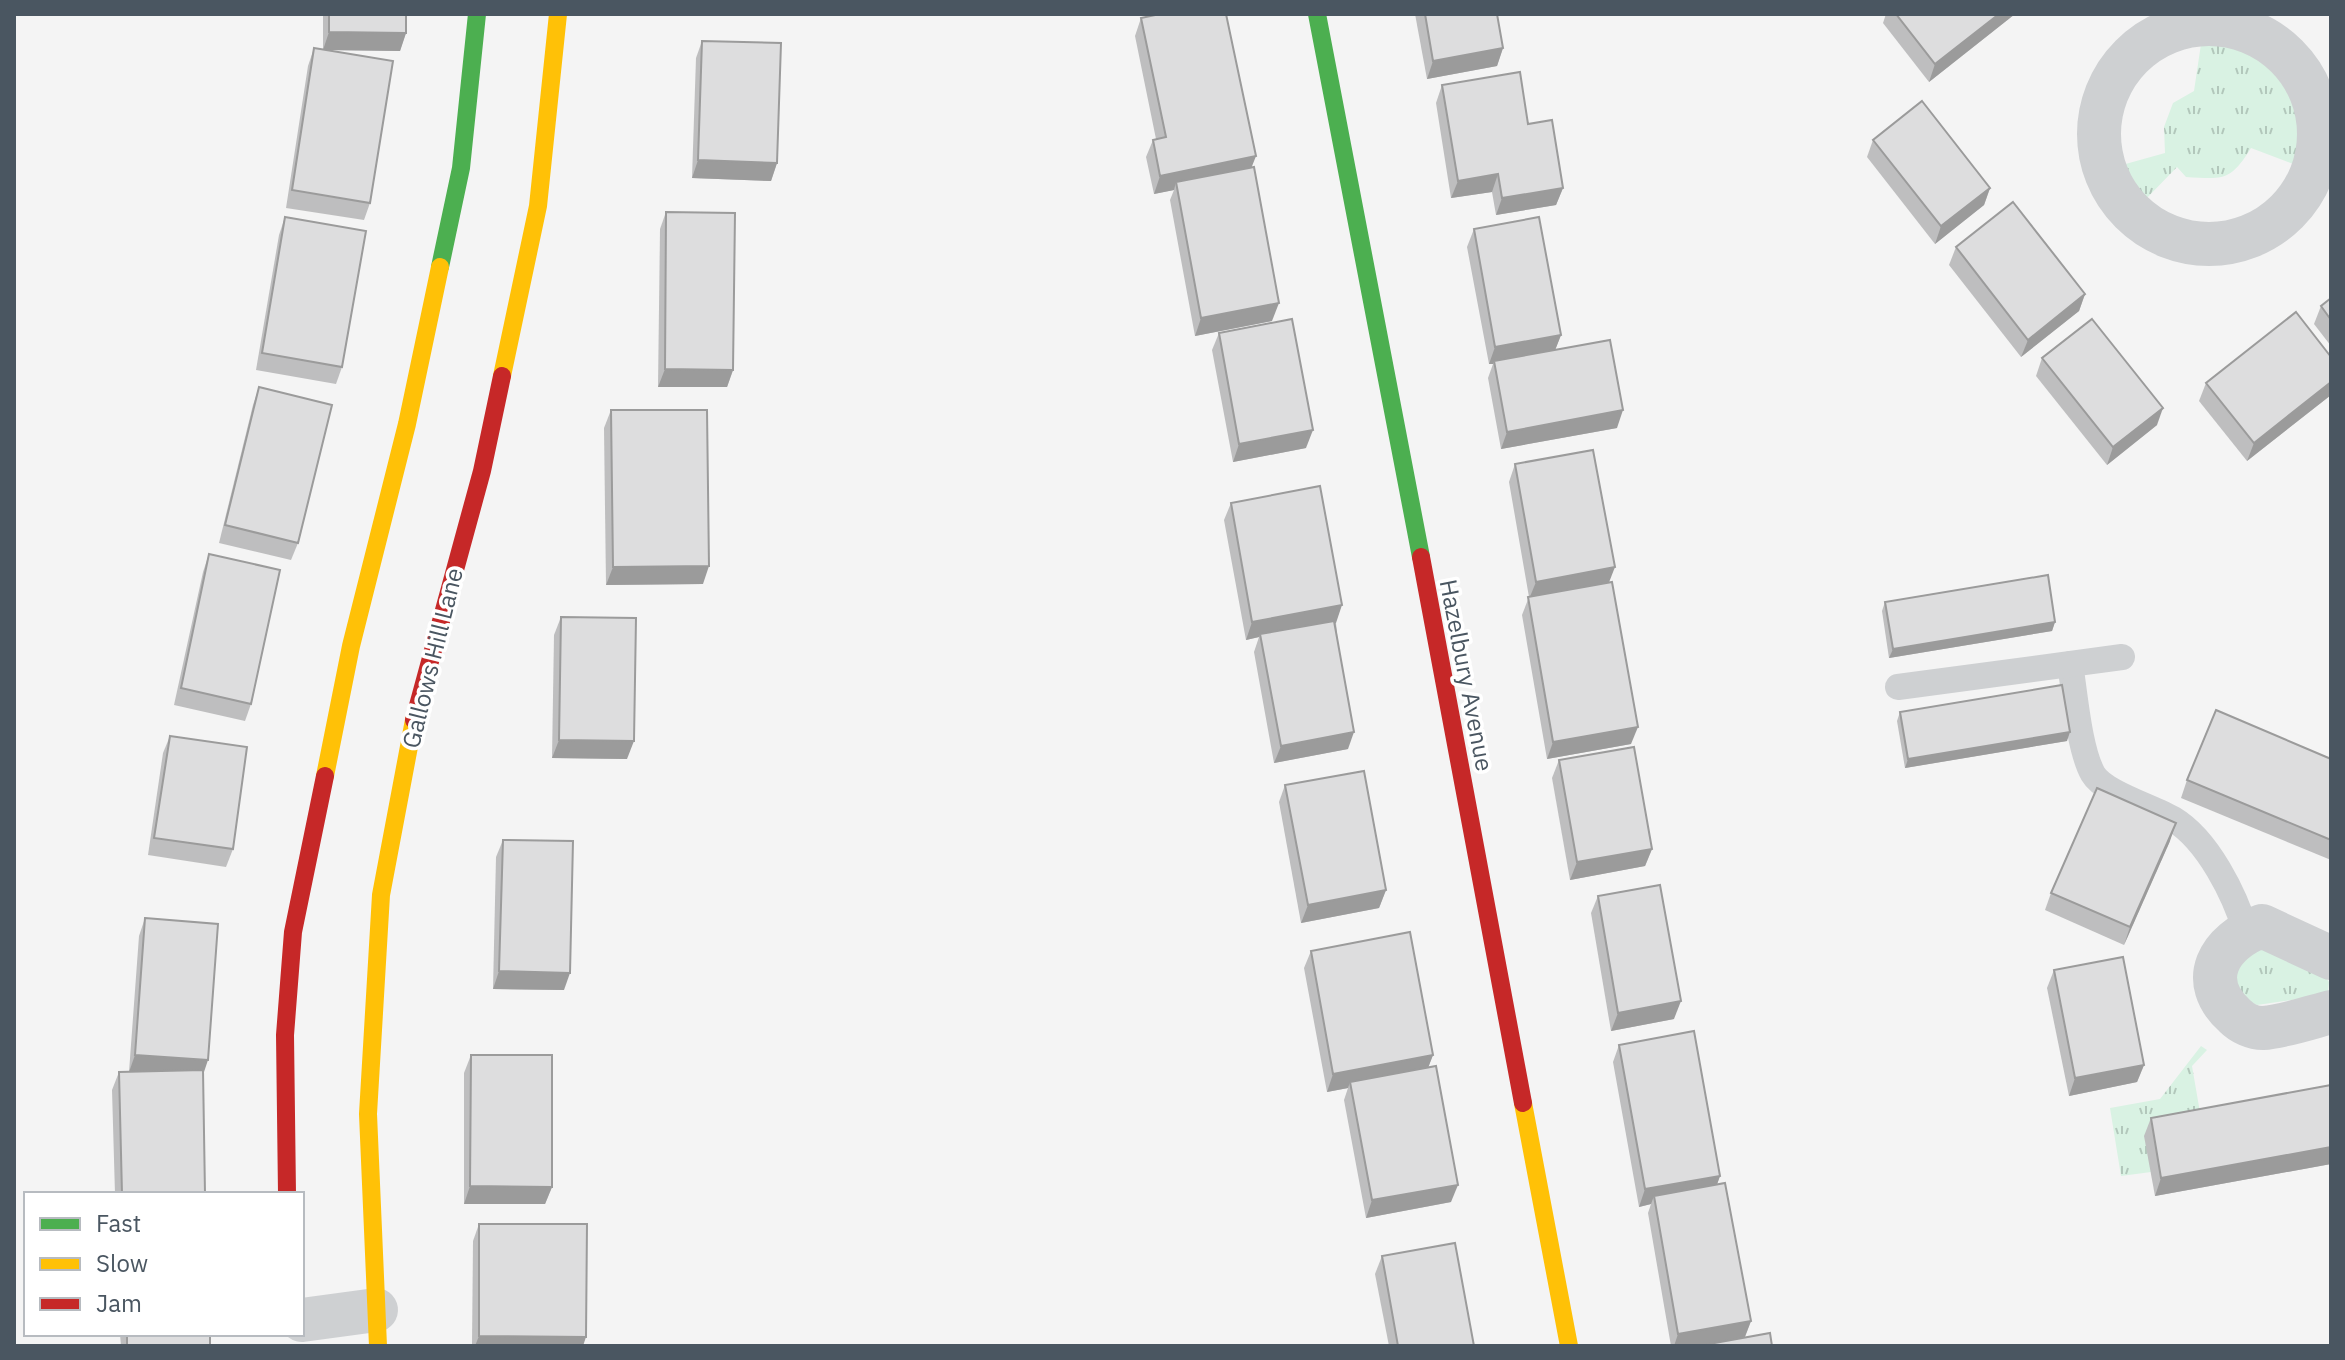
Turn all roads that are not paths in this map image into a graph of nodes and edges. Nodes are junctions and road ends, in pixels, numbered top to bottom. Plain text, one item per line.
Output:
1 (477, 14) edge
2 (558, 14) edge
3 (1317, 14) edge
4 (2276, 27) edge
5 (2122, 657) dead end
6 (2070, 664) junction
7 (1898, 687) dead end
8 (2246, 932) junction
9 (2331, 958) edge
10 (2331, 1012) edge
11 (287, 1192) edge
12 (304, 1320) edge
13 (377, 1328) edge
14 (1569, 1346) edge

1 - 11 street
2 - 13 street, Gallows Hill Lane
3 - 14 street, Hazelbury Avenue
4 - 4 street
5 - 6 lane
6 - 7 lane
6 - 8 lane
8 - 9 street
8 - 10 street
12 - 13 street, Gallows Hill Lane

